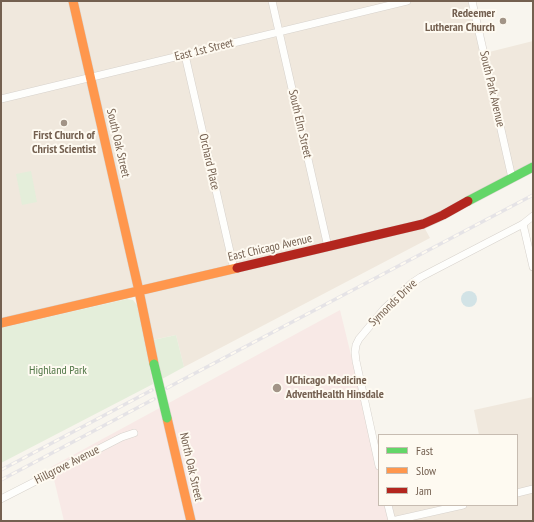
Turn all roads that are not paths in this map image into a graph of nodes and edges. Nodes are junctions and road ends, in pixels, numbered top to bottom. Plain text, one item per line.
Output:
1 (73, 1) edge
2 (272, 1) edge
3 (407, 1) edge
4 (472, 1) edge
5 (279, 32) junction
6 (184, 55) junction
7 (90, 78) junction
8 (1, 99) edge
9 (533, 167) edge
10 (512, 178) junction
11 (533, 216) edge
12 (523, 224) junction
13 (328, 247) junction
14 (533, 267) edge
15 (234, 269) junction
16 (139, 291) junction
17 (1, 323) edge
18 (134, 434) dead end
19 (378, 461) edge
20 (533, 489) edge
21 (518, 493) edge
22 (1, 499) edge
23 (388, 506) edge
24 (458, 506) edge
25 (191, 521) edge
26 (392, 521) edge

1 - 7 main road, South Oak Street
2 - 5 street, South Elm Street
3 - 5 street, East 1st Street
4 - 10 street, South Park Avenue
5 - 6 street, East 1st Street
5 - 13 street, South Elm Street
6 - 7 street, East 1st Street
6 - 15 street, Orchard Place
7 - 8 street, East 1st Street
7 - 16 main road, South Oak Street
9 - 10 main road, East Chicago Avenue
10 - 13 main road, East Chicago Avenue
11 - 12 street, Symonds Drive
12 - 14 street
12 - 19 street, Symonds Drive
13 - 15 main road, East Chicago Avenue
15 - 16 main road, East Chicago Avenue
16 - 17 main road, East Chicago Avenue
16 - 25 main road, North Oak Street, bridge
18 - 22 street, Hillgrove Avenue
20 - 21 street
23 - 26 street
24 - 26 street

